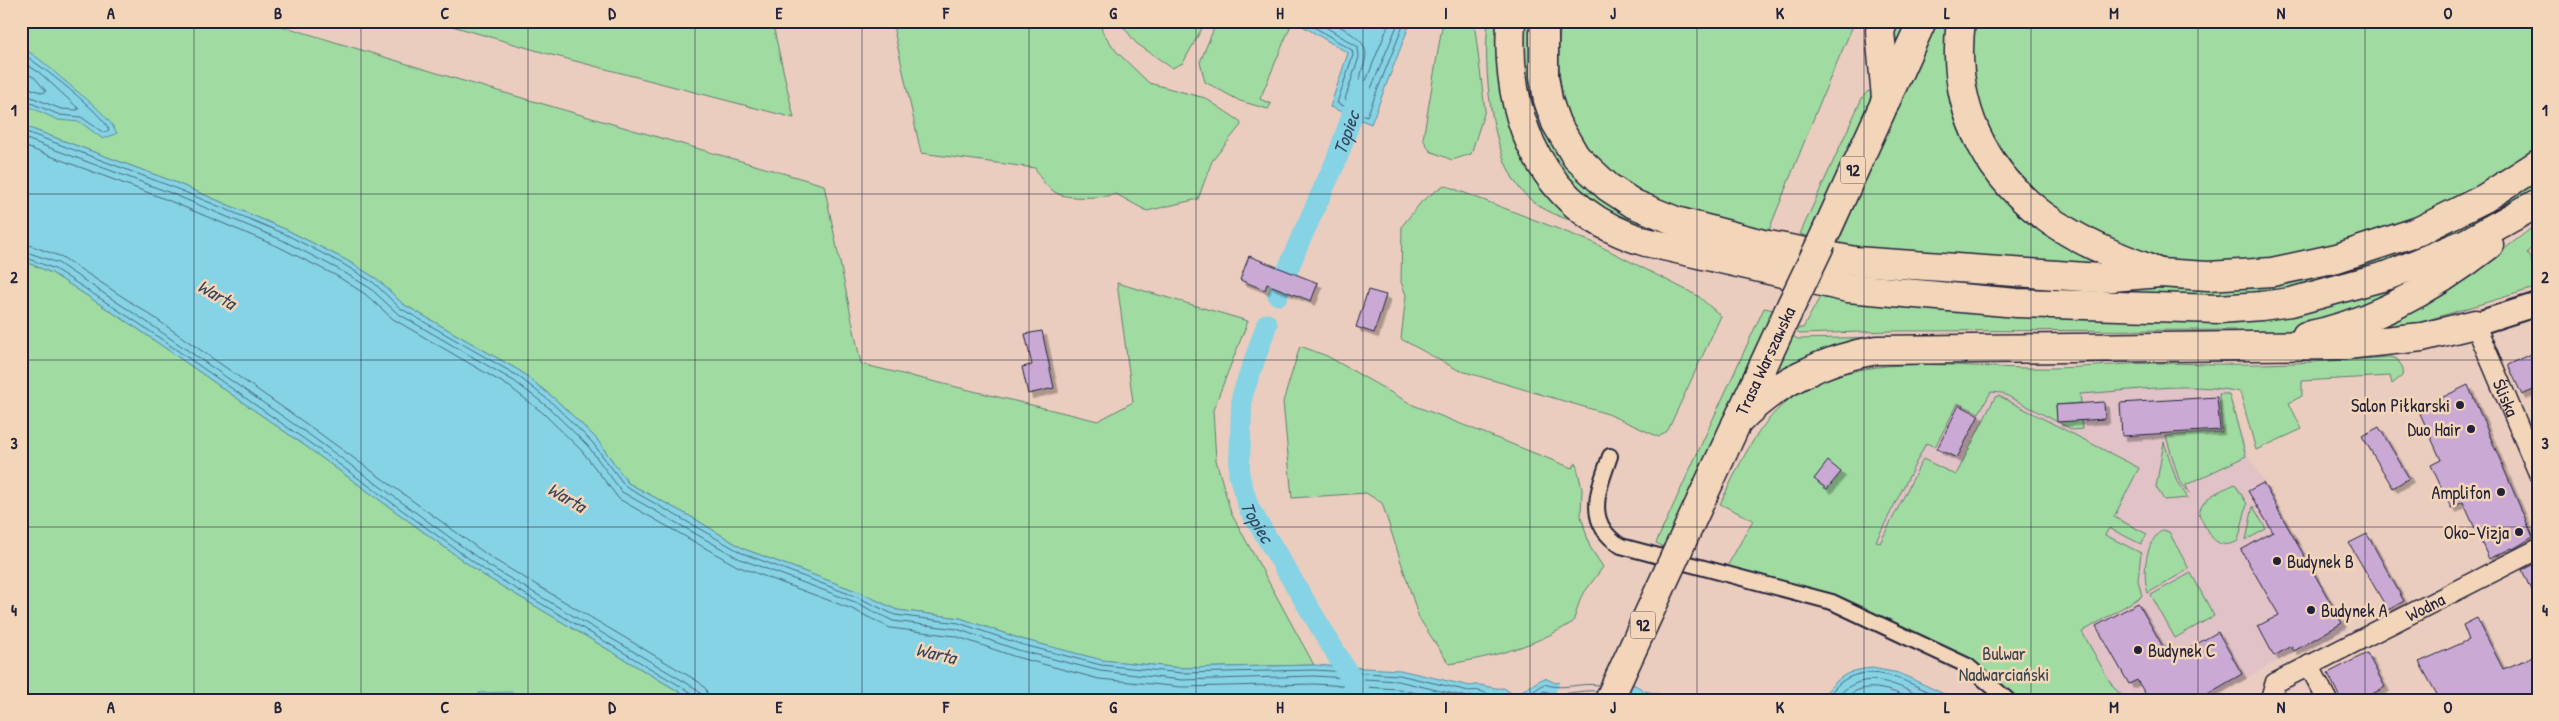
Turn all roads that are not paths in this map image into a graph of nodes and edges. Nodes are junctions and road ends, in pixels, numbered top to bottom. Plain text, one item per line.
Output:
1 (1511, 21) edge
2 (1544, 21) edge
3 (1922, 21) edge
4 (1961, 21) edge
5 (1882, 26) edge
6 (1886, 100) junction
7 (2538, 164) edge
8 (2538, 204) edge
9 (2160, 273) junction
10 (2538, 304) edge
11 (2475, 324) junction
12 (2238, 348) junction
13 (1736, 424) junction
14 (1610, 456) dead end
15 (2538, 472) edge
16 (2538, 548) edge
17 (2309, 665) junction
18 (1609, 700) edge
19 (2008, 700) edge
20 (2270, 700) edge
21 (2327, 700) edge

1 - 8 main road
2 - 9 main road
3 - 6 main road, Trasa Warszawska / 92
4 - 9 main road
5 - 6 main road
6 - 13 main road, Trasa Warszawska / 92, bridge
7 - 9 main road
8 - 12 main road
10 - 11 street
11 - 12 main road
11 - 15 street, Śliska
12 - 13 main road
13 - 18 main road, Trasa Warszawska / 92, bridge
14 - 19 street
16 - 17 street, Wodna
17 - 20 street, Wodna
17 - 21 street

